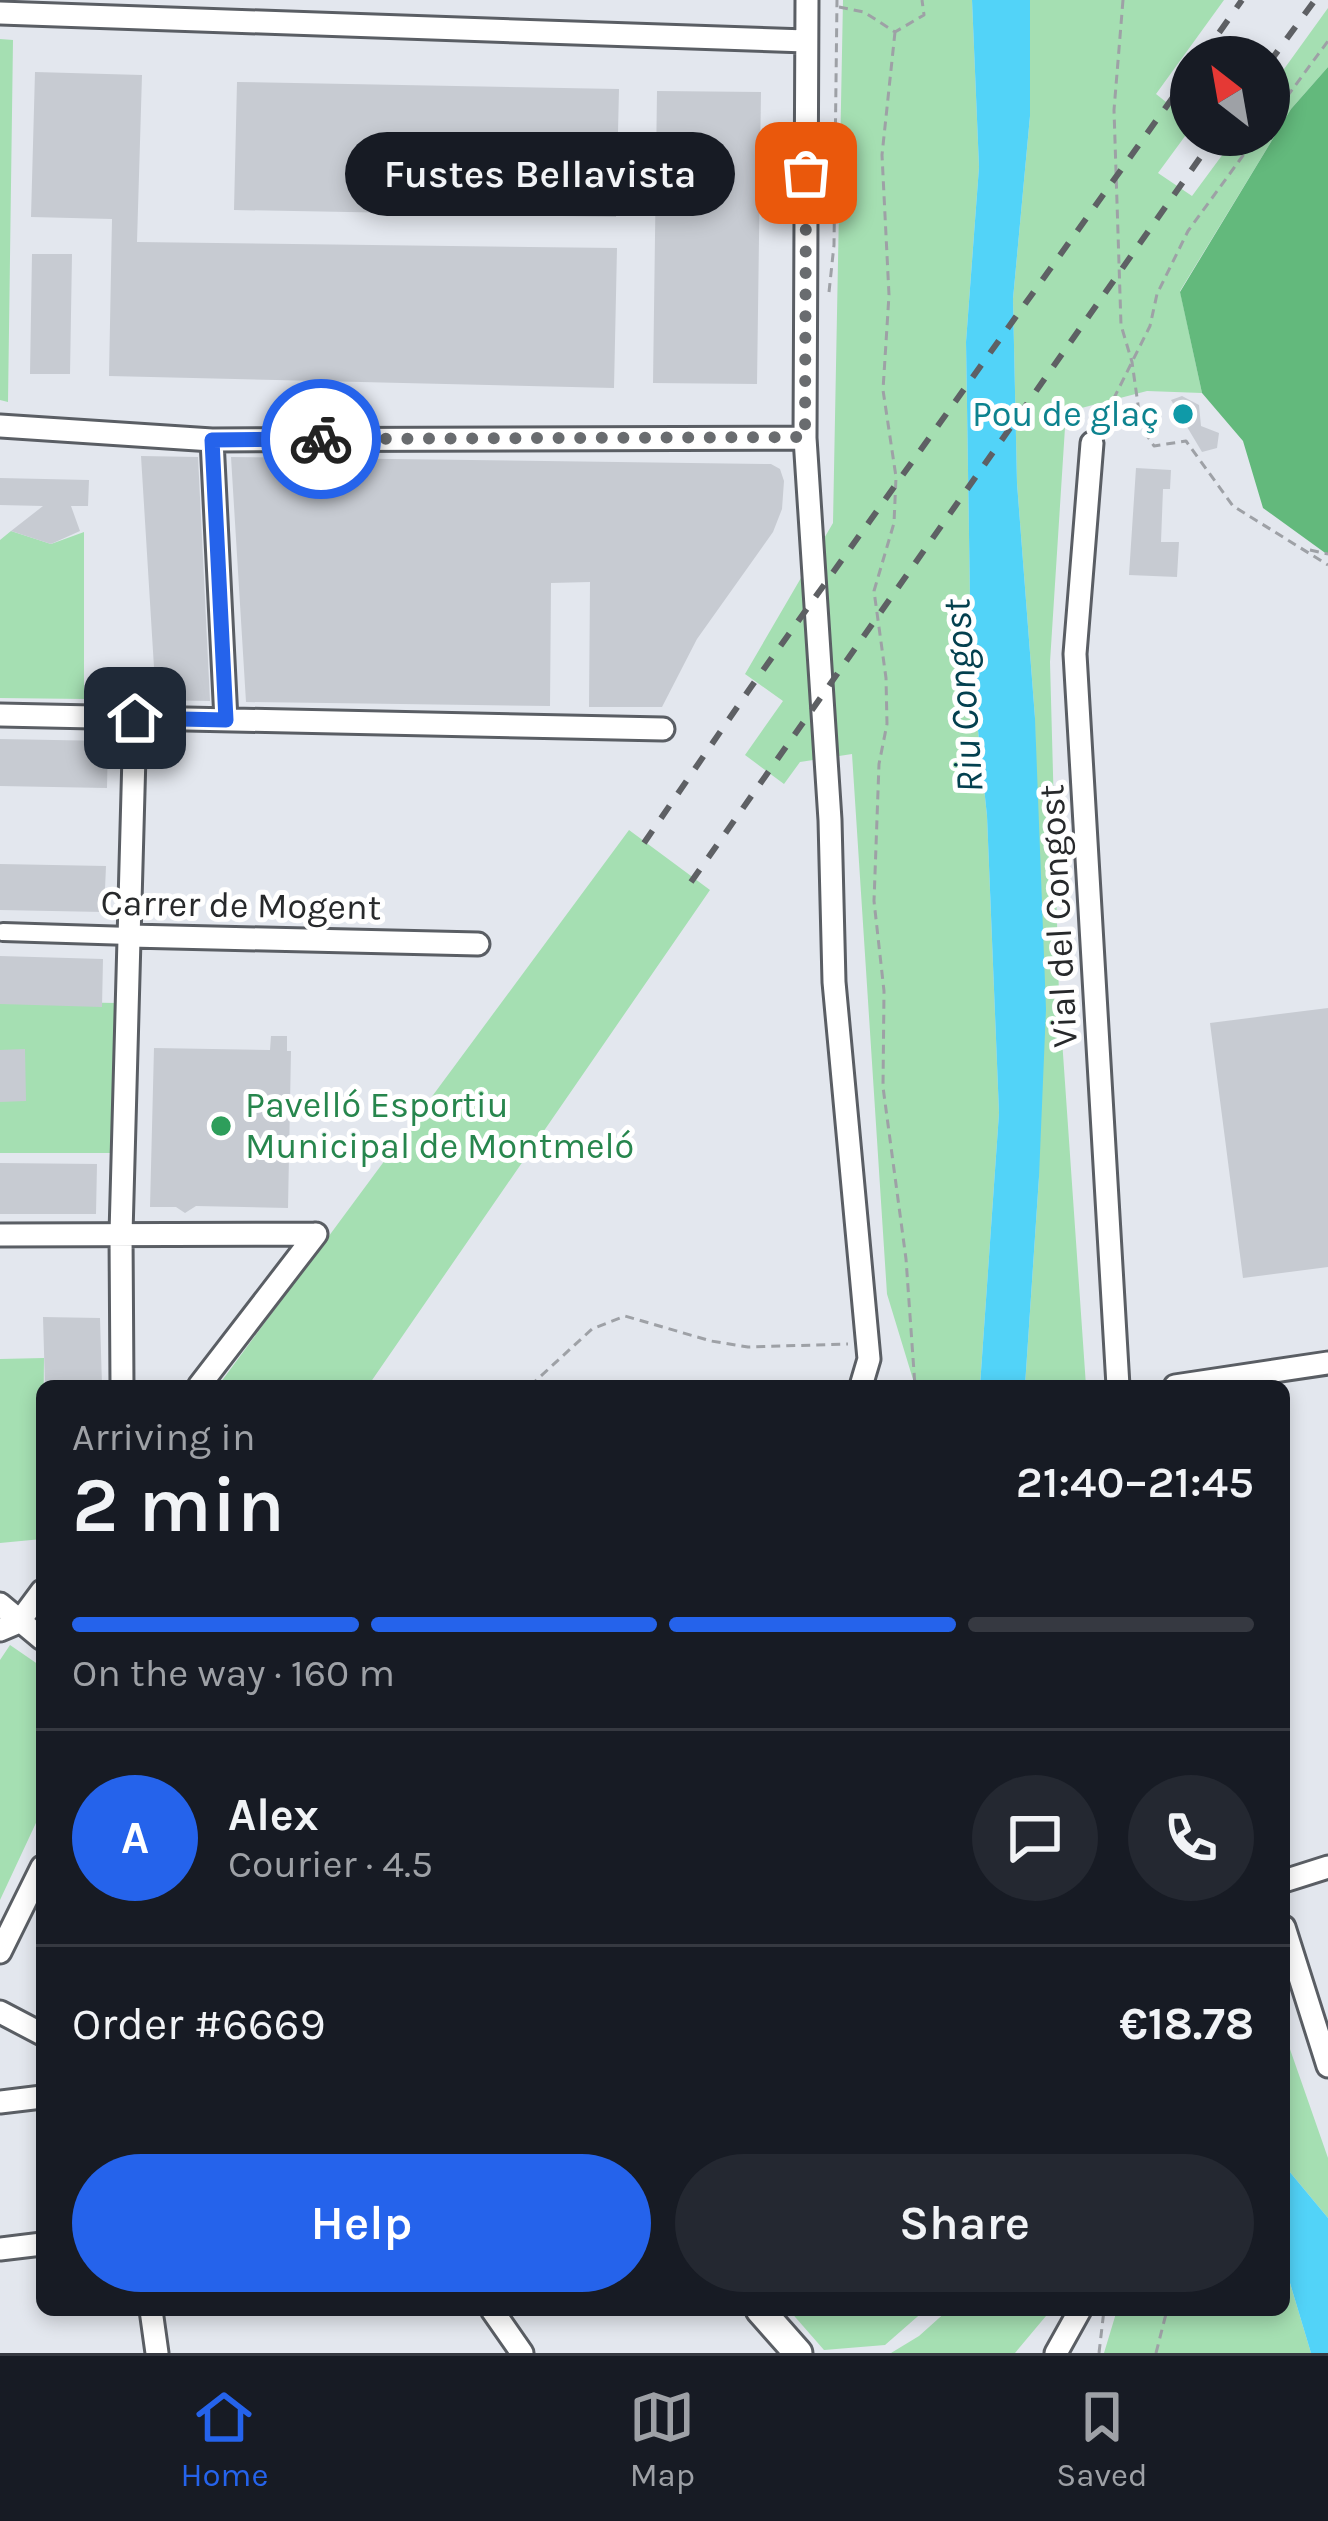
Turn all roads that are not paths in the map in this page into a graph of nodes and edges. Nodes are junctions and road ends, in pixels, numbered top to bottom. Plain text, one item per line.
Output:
1 (807, 0) edge
2 (0, 14) edge
3 (806, 40) junction
4 (0, 426) edge
5 (805, 437) junction
6 (212, 440) junction
7 (1092, 443) road end
8 (0, 715) edge
9 (135, 718) junction
10 (226, 720) junction
11 (663, 729) dead end
12 (3, 932) edge
13 (130, 936) junction
14 (478, 944) dead end
15 (122, 1234) junction
16 (0, 1235) edge
17 (1328, 1363) edge
18 (122, 1380) edge
19 (204, 1380) edge
20 (863, 1380) edge
21 (1118, 1380) edge
22 (1215, 1380) edge
23 (36, 1597) edge
24 (0, 1604) edge
25 (9, 1626) edge
26 (1328, 1867) edge
27 (1290, 1879) edge
28 (36, 1882) edge
29 (1290, 1946) edge
30 (0, 1952) edge
31 (0, 2012) edge
32 (36, 2031) edge
33 (1328, 2066) edge
34 (36, 2098) edge
35 (0, 2102) edge
36 (36, 2245) edge
37 (0, 2249) edge
38 (152, 2316) edge
39 (497, 2316) edge
40 (765, 2316) edge
41 (1077, 2316) edge
42 (157, 2353) edge
43 (522, 2353) edge
44 (797, 2353) edge
45 (1056, 2353) edge

1 - 3 street
2 - 3 street
3 - 5 street
4 - 6 street
5 - 6 street
5 - 20 street
6 - 10 street
7 - 21 street, Vial del Congost
8 - 9 street
9 - 10 street
9 - 13 street
10 - 11 street
12 - 13 street, Carrer de Mogent
13 - 14 street, Carrer de Mogent
13 - 15 street
15 - 16 street
15 - 18 street
15 - 19 street
17 - 22 street
23 - 25 street
24 - 25 street
26 - 27 street
28 - 30 street
29 - 33 street
31 - 32 street
34 - 35 street
36 - 37 street
38 - 42 street
39 - 43 street
40 - 44 street
41 - 45 street

